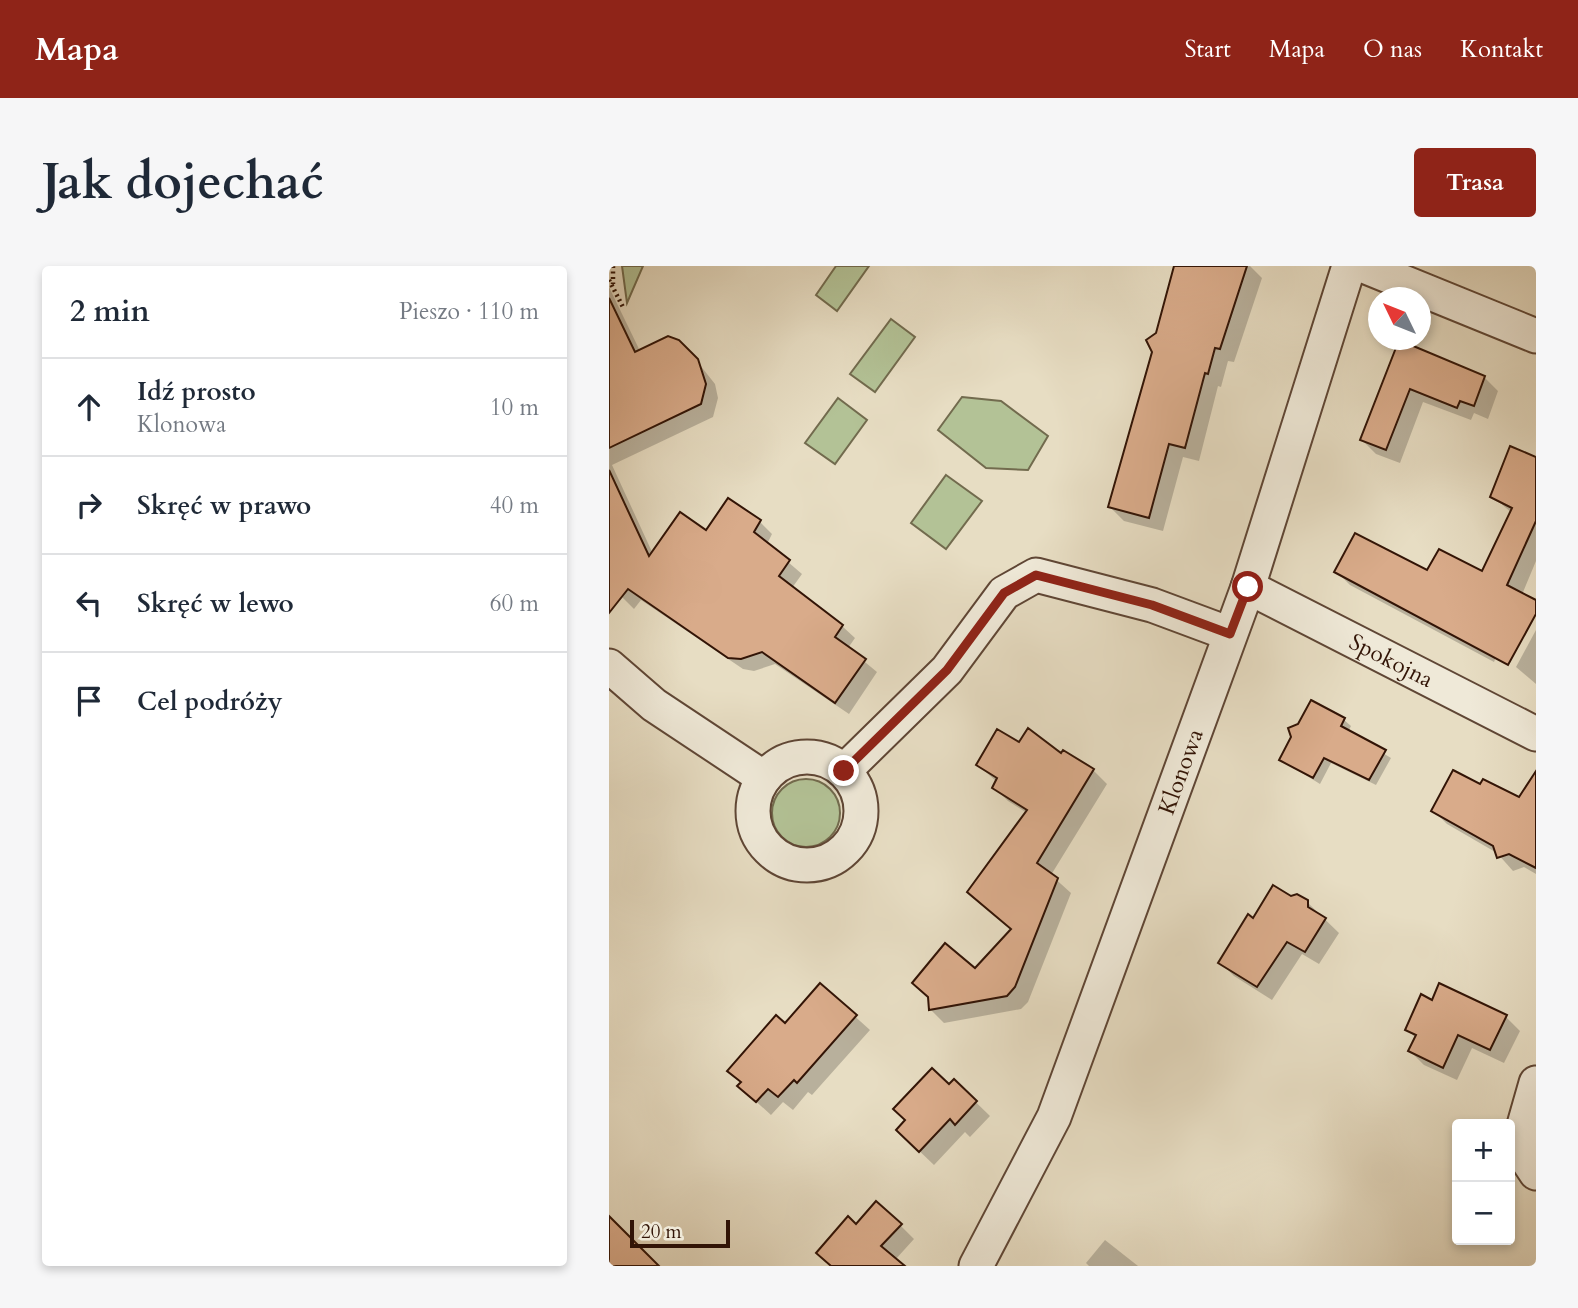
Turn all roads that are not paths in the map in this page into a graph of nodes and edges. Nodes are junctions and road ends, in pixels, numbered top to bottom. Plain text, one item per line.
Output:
1 (1349, 266) edge
2 (1364, 266) edge
3 (1536, 336) edge
4 (1248, 587) junction
5 (1230, 634) junction
6 (609, 666) edge
7 (1536, 734) edge
8 (844, 771) junction
9 (764, 778) junction
10 (1536, 1083) edge
11 (1536, 1173) edge
12 (976, 1266) edge

1 - 4 street, Klonowa
2 - 3 street
4 - 5 street, Klonowa
4 - 7 street, Spokojna
5 - 8 street
5 - 12 street, Klonowa
6 - 9 street
8 - 9 street
8 - 9 street
10 - 11 street

